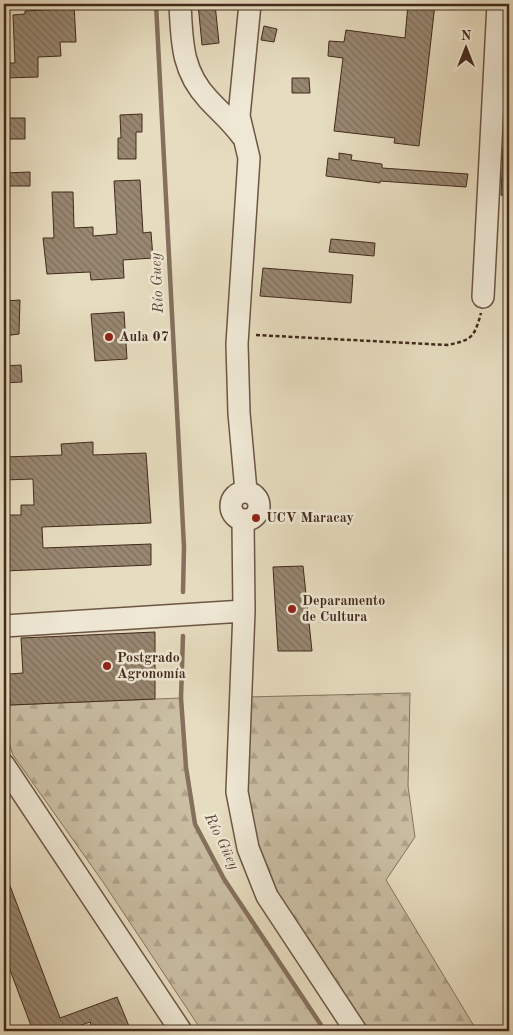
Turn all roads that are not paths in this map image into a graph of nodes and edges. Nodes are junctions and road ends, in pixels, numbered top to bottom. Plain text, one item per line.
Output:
1 (180, 4) edge
2 (250, 4) edge
3 (498, 4) edge
4 (244, 138) junction
5 (483, 297) road end
6 (244, 611) junction
7 (4, 626) edge
8 (4, 765) edge
9 (181, 1031) edge
10 (356, 1031) edge

1 - 4 lane
2 - 4 lane
3 - 5 lane
4 - 6 lane
6 - 7 lane
6 - 10 lane
8 - 9 lane

